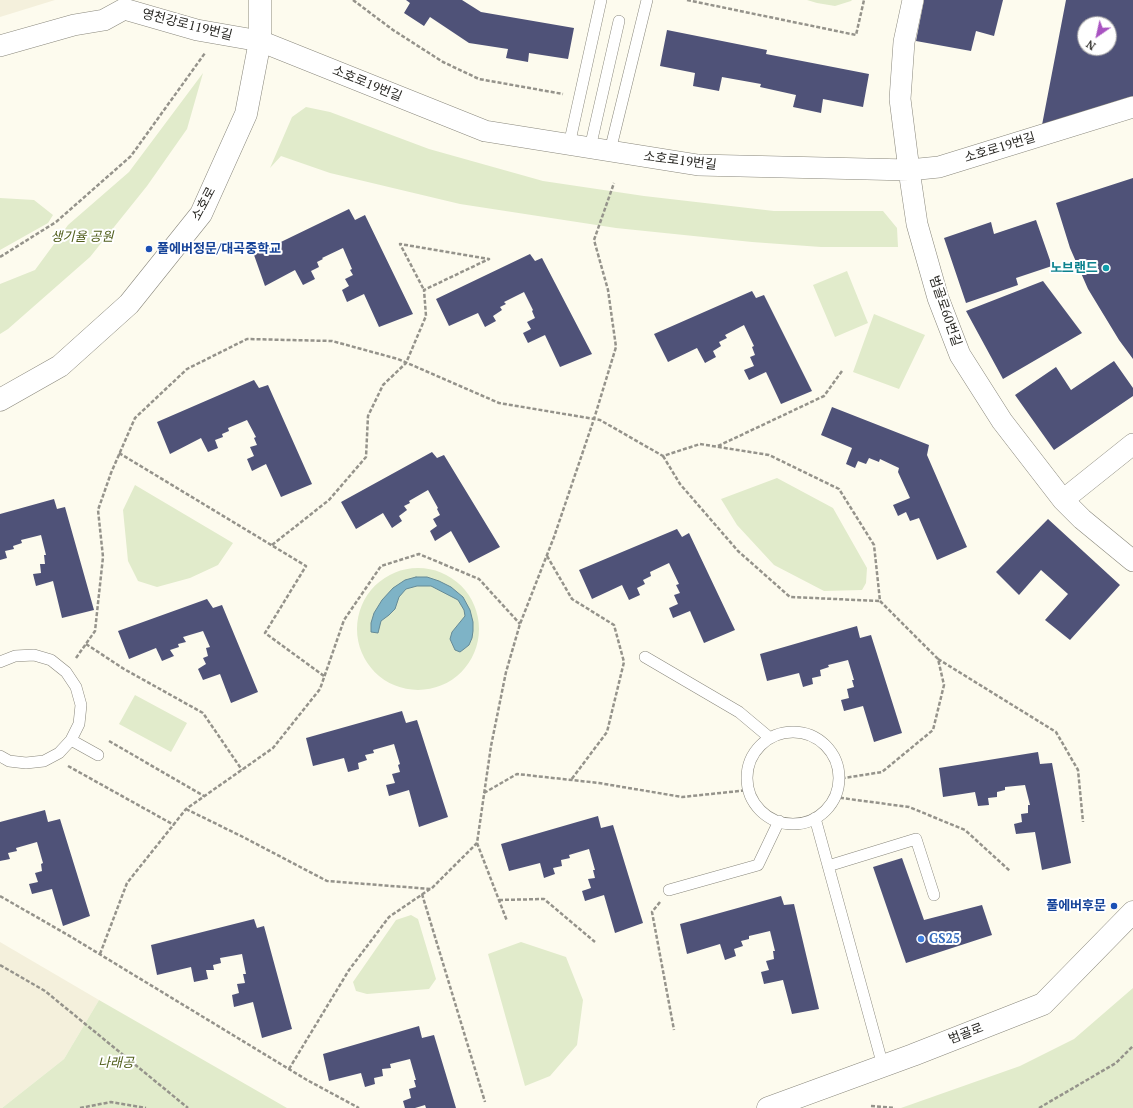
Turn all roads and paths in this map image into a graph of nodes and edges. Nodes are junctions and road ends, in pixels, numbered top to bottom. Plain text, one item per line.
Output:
1 (260, 0) edge
2 (353, 0) edge
3 (600, 0) edge
4 (647, 0) edge
5 (687, 0) edge
6 (864, 0) edge
7 (913, 0) edge
8 (124, 5) edge
9 (619, 21) dead end
10 (260, 41) junction
11 (0, 46) edge
12 (208, 47) dead end
13 (579, 98) junction
14 (1133, 107) edge
15 (569, 145) junction
16 (590, 148) junction
17 (610, 151) junction
18 (908, 170) junction
19 (614, 183) dead end
20 (0, 257) edge
21 (424, 290) junction
22 (406, 363) junction
23 (842, 371) dead end
24 (0, 400) edge
25 (594, 419) junction
26 (1133, 444) edge
27 (716, 446) junction
28 (119, 453) junction
29 (663, 456) junction
30 (1063, 500) junction
31 (272, 545) junction
32 (547, 556) junction
33 (1133, 561) edge
34 (880, 601) junction
35 (520, 624) junction
36 (86, 644) junction
37 (645, 657) dead end
38 (938, 659) junction
39 (0, 662) edge
40 (66, 672) junction
41 (324, 676) junction
42 (79, 724) junction
43 (770, 738) junction
44 (71, 740) junction
45 (0, 756) edge
46 (52, 756) junction
47 (98, 756) dead end
48 (242, 770) junction
49 (838, 779) junction
50 (571, 780) junction
51 (749, 790) junction
52 (484, 793) junction
53 (204, 796) junction
54 (834, 797) junction
55 (186, 809) junction
56 (815, 818) junction
57 (779, 822) junction
58 (1083, 822) dead end
59 (174, 825) junction
60 (477, 843) junction
61 (828, 866) junction
62 (1010, 871) dead end
63 (431, 889) junction
64 (669, 890) joint
65 (422, 894) junction
66 (934, 895) dead end
67 (0, 896) edge
68 (499, 900) junction
69 (1133, 912) edge
70 (507, 921) dead end
71 (595, 942) dead end
72 (100, 954) junction
73 (0, 965) edge
74 (674, 1030) dead end
75 (1133, 1046) edge
76 (883, 1066) junction
77 (289, 1069) junction
78 (485, 1102) dead end
79 (871, 1106) dead end
80 (80, 1108) edge
81 (146, 1108) edge
82 (188, 1108) edge
83 (359, 1108) edge
84 (768, 1108) edge
85 (895, 1108) edge
86 (1039, 1108) edge

1 - 10 street, 소호로
2 - 13 path
3 - 13 lane
4 - 17 lane
5 - 6 path
7 - 18 street, 범골로60번길
8 - 10 street, 영천강로119번길
8 - 11 street, 영천강로119번길
9 - 16 lane
10 - 15 street, 소호로19번길
10 - 24 street, 소호로
12 - 20 path
13 - 15 lane
14 - 18 street, 소호로19번길
15 - 16 street, 소호로19번길
16 - 17 street, 소호로19번길
17 - 18 street, 소호로19번길
18 - 30 street, 범골로60번길
19 - 25 path
21 - 21 path
21 - 22 path
22 - 25 path
22 - 28 path
22 - 31 path
23 - 27 path
25 - 29 path
25 - 32 path
26 - 30 street
27 - 29 path
27 - 34 path
28 - 31 path
28 - 36 path
29 - 34 path
30 - 33 street, 범골로60번길
31 - 41 path
32 - 35 path
32 - 50 path
34 - 38 path
35 - 41 path
35 - 52 path
36 - 40 path
36 - 48 path
37 - 43 lane
38 - 49 path
38 - 58 path
39 - 40 lane
40 - 42 lane
41 - 48 path
42 - 44 lane
42 - 53 path
43 - 49 lane
43 - 51 lane
44 - 46 lane
44 - 47 lane
45 - 46 lane
46 - 59 path
48 - 53 path
49 - 54 lane
50 - 51 path
50 - 52 path
51 - 57 lane
52 - 60 path
53 - 55 path
54 - 56 lane
54 - 62 path
55 - 59 path
55 - 63 path
56 - 57 lane
56 - 61 lane
57 - 64 lane
59 - 72 path
60 - 63 path
60 - 68 path
61 - 66 lane
61 - 76 lane
63 - 65 path
64 - 74 path
65 - 77 path
65 - 78 path
67 - 72 path
68 - 70 path
68 - 71 path
69 - 76 street, 범골로
72 - 77 path
73 - 82 path
75 - 86 path
76 - 84 street, 범골로
77 - 83 path
79 - 85 path
80 - 81 path

